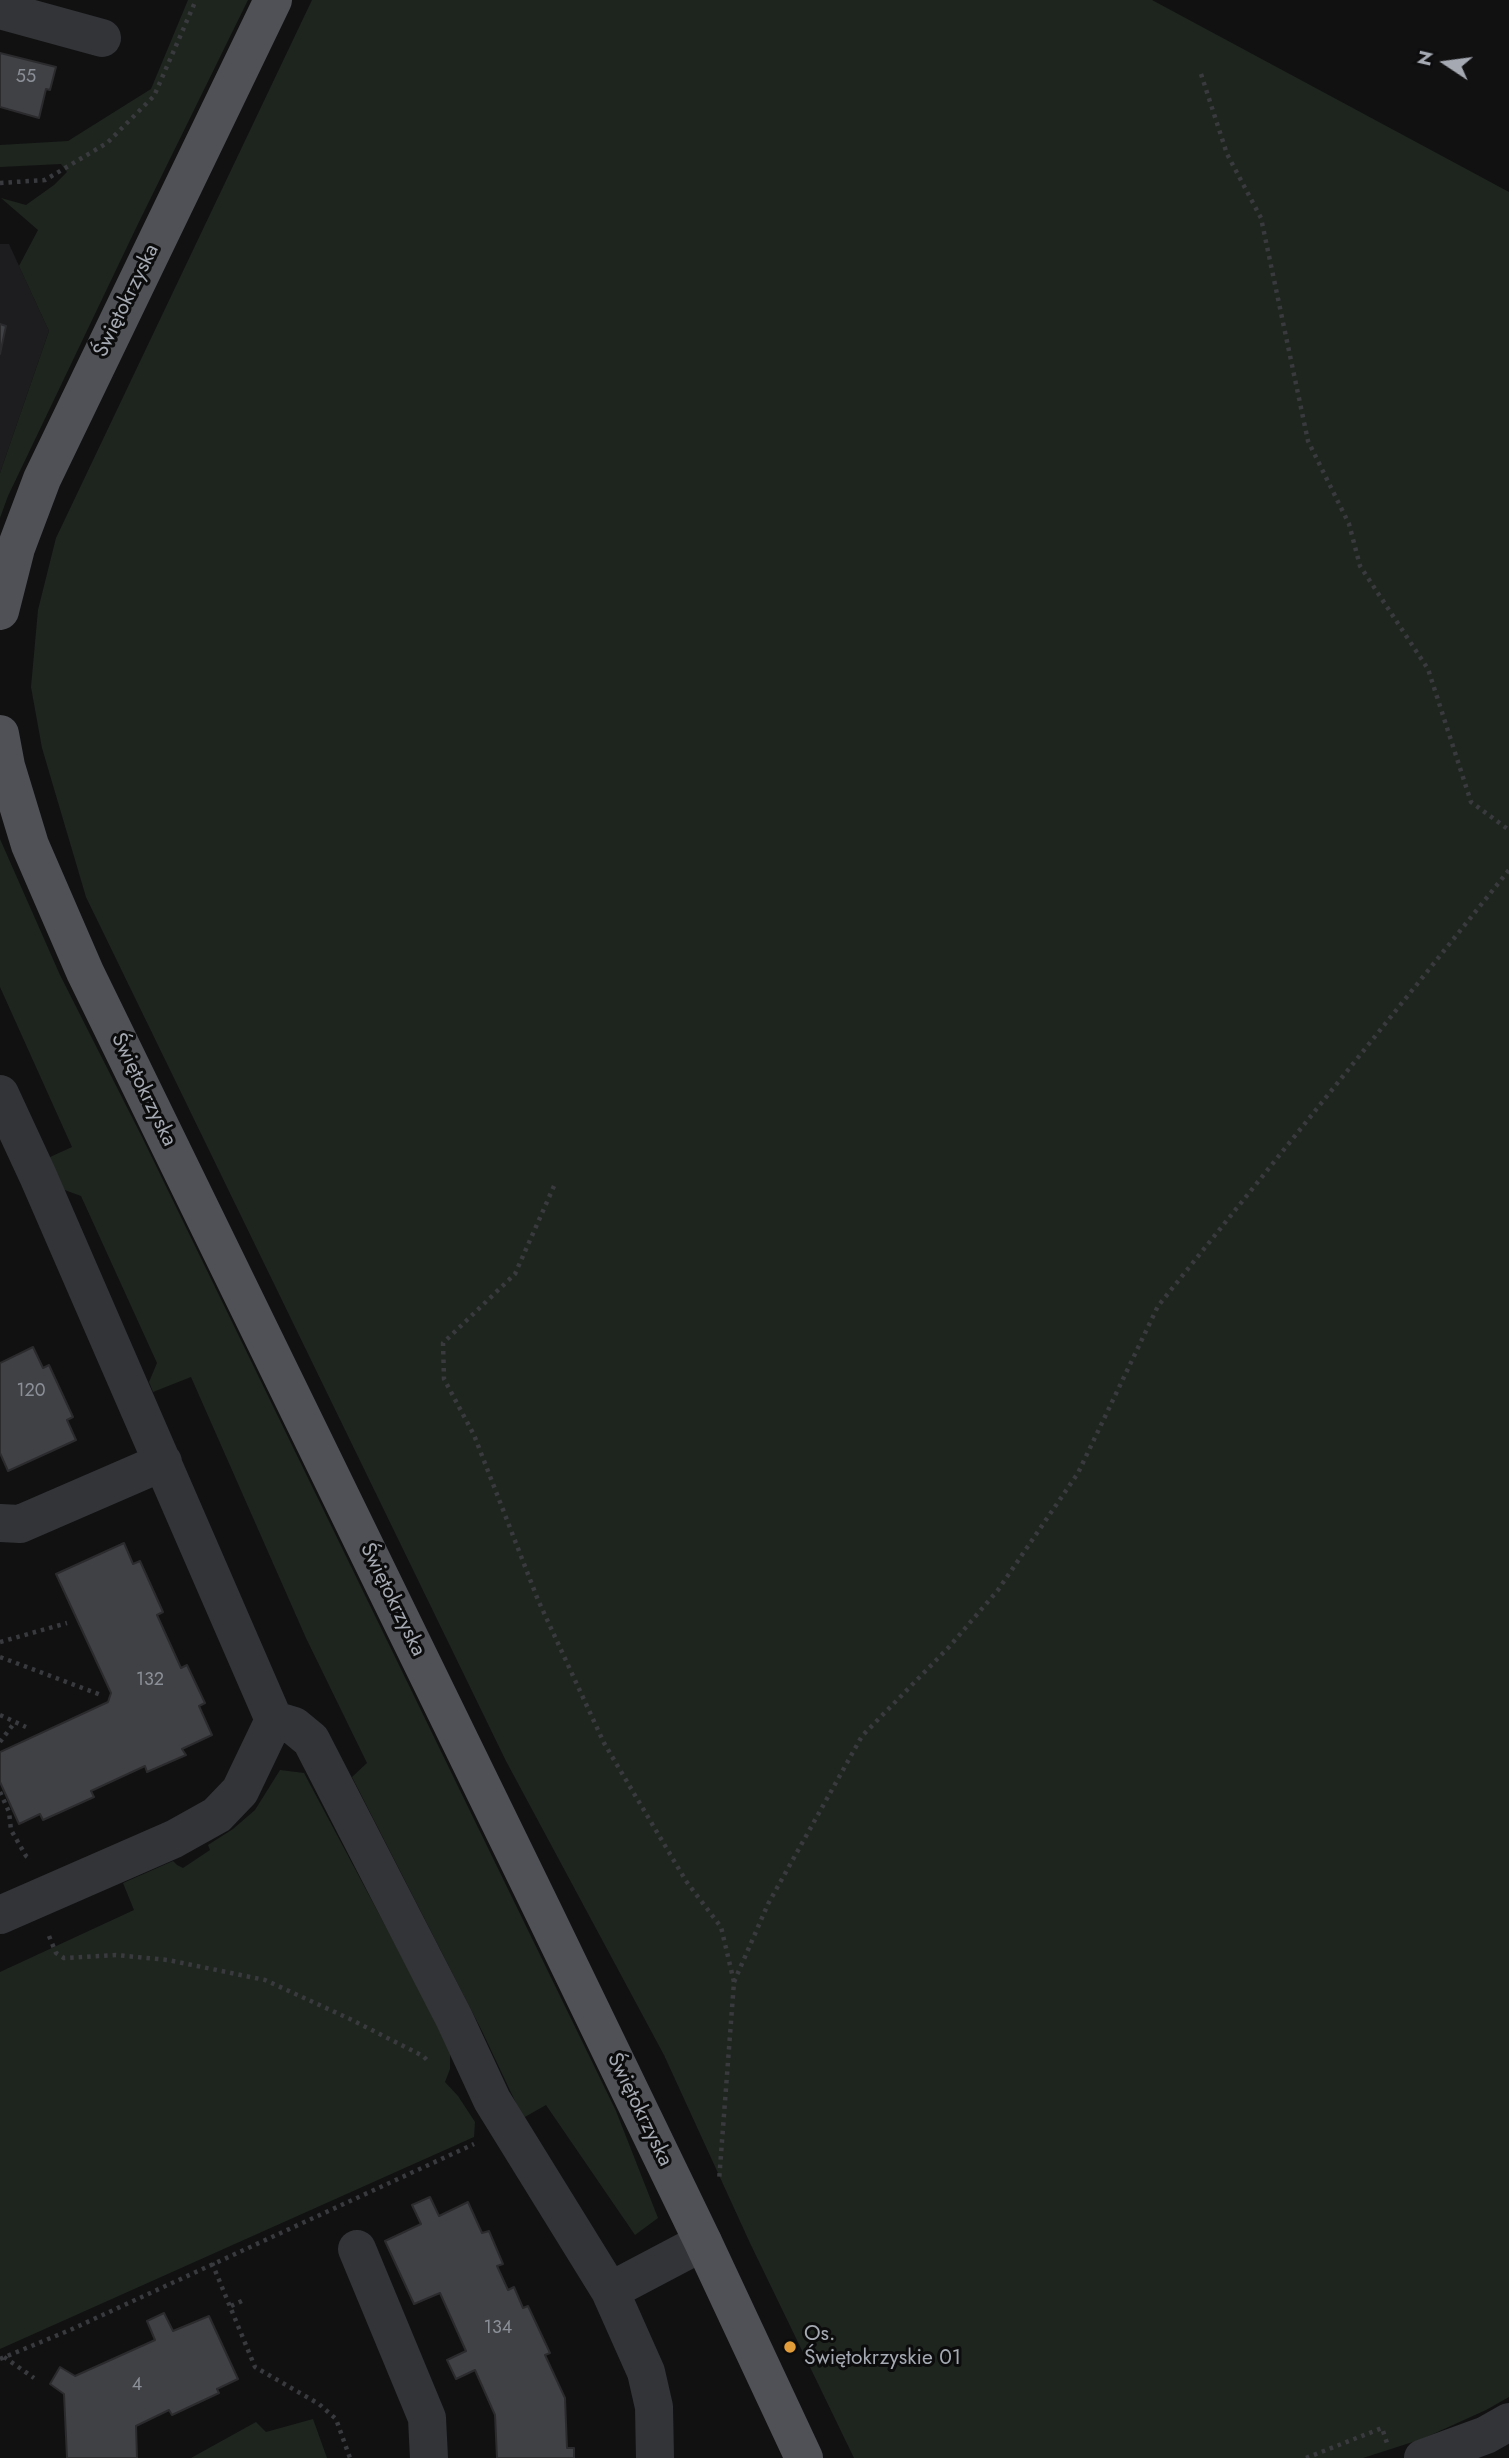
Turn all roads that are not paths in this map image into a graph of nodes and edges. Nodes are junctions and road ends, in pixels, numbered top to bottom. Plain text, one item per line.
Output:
1 (273, 0) edge
2 (0, 10) edge
3 (102, 38) dead end
4 (0, 611) edge
5 (0, 734) edge
6 (0, 1094) edge
7 (163, 1462) junction
8 (0, 1523) edge
9 (274, 1720) junction
10 (32, 1901) edge
11 (703, 2242) junction
12 (357, 2249) dead end
13 (610, 2291) junction
14 (1509, 2422) edge
15 (429, 2458) edge
16 (655, 2458) edge
17 (804, 2458) edge
18 (1423, 2458) edge

1 - 4 main road, Świętokrzyska
2 - 3 street
5 - 11 main road, Świętokrzyska
6 - 7 street
7 - 8 street
7 - 9 street
9 - 10 street
9 - 13 street
11 - 13 street
11 - 17 main road, Świętokrzyska
12 - 15 street
13 - 16 street
14 - 18 street

